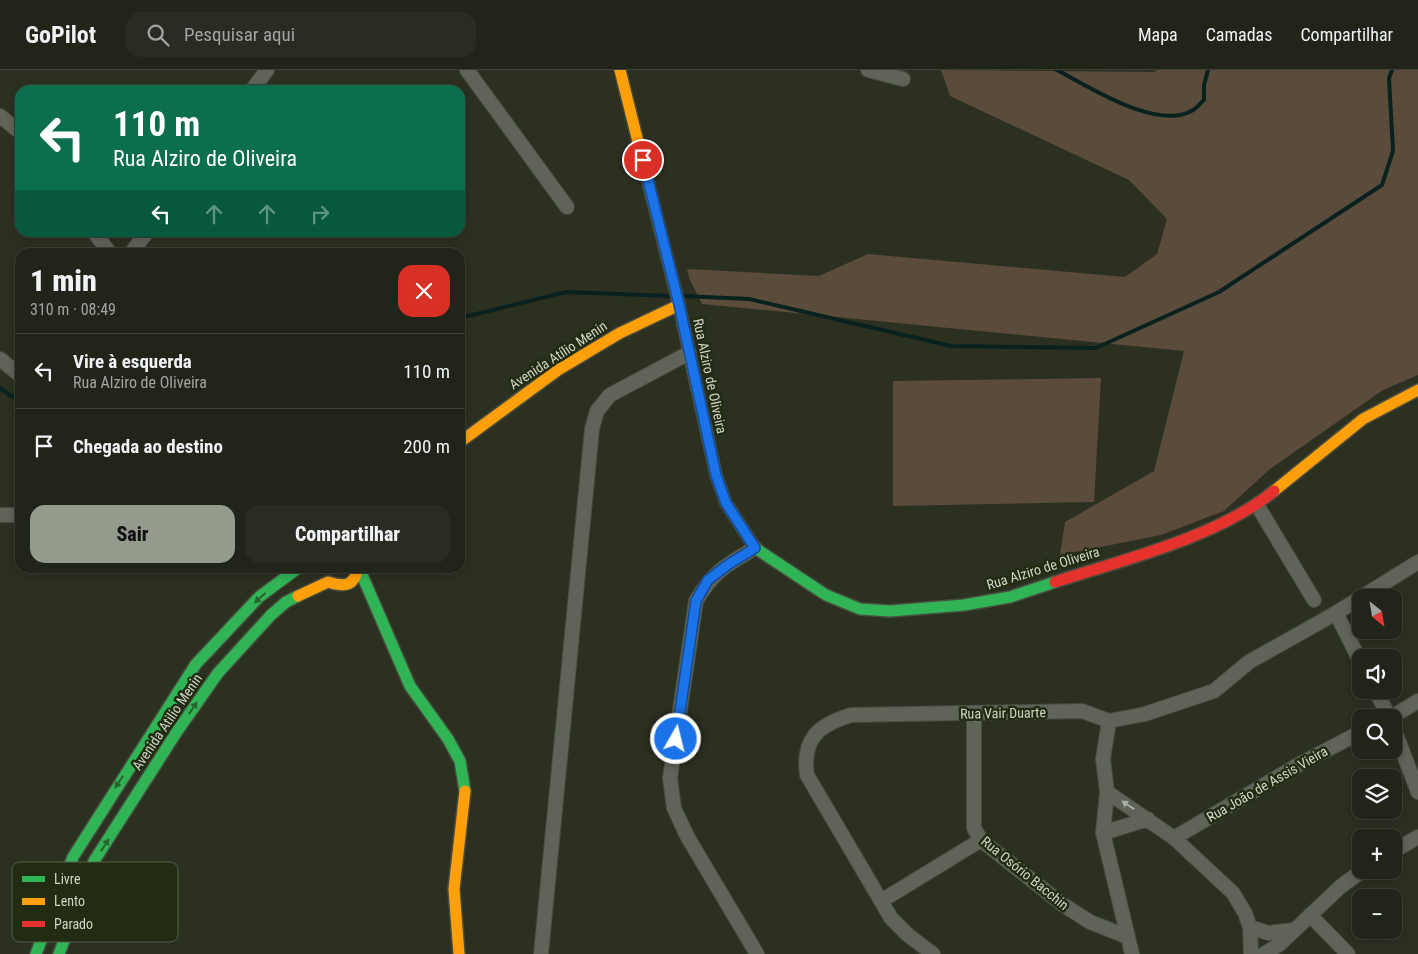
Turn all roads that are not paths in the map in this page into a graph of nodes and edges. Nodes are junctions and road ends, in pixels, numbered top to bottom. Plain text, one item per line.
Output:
1 (267, 70) edge
2 (467, 70) edge
3 (620, 70) edge
4 (868, 70) edge
5 (903, 79) dead end
6 (256, 85) edge
7 (0, 116) edge
8 (15, 128) edge
9 (566, 207) dead end
10 (98, 237) edge
11 (142, 237) edge
12 (105, 248) edge
13 (135, 248) edge
14 (678, 303) junction
15 (689, 353) junction
16 (0, 359) edge
17 (15, 371) edge
18 (1418, 390) edge
19 (465, 438) edge
20 (1257, 505) junction
21 (0, 515) edge
22 (15, 515) edge
23 (755, 548) junction
24 (1418, 562) edge
25 (291, 573) edge
26 (357, 573) edge
27 (360, 573) edge
28 (329, 580) junction
29 (1314, 600) dead end
30 (1336, 613) junction
31 (381, 618) junction
32 (1354, 649) edge
33 (1418, 701) edge
34 (1402, 711) edge
35 (974, 713) junction
36 (1108, 721) junction
37 (1352, 737) edge
38 (1402, 749) edge
39 (1108, 792) junction
40 (1418, 792) edge
41 (1148, 819) junction
42 (1103, 834) junction
43 (1418, 837) edge
44 (1174, 838) junction
45 (981, 840) junction
46 (1402, 846) edge
47 (71, 862) edge
48 (94, 862) edge
49 (1352, 878) edge
50 (881, 901) junction
51 (1310, 915) junction
52 (1250, 927) junction
53 (1293, 930) junction
54 (1128, 937) junction
55 (41, 942) edge
56 (64, 942) edge
57 (36, 954) edge
58 (59, 954) edge
59 (459, 954) edge
60 (541, 954) edge
61 (757, 954) edge
62 (933, 954) edge
63 (1132, 954) edge
64 (1251, 954) edge
65 (1264, 954) edge
66 (1348, 954) edge

1 - 6 street
2 - 9 street
3 - 14 street, Rua Alziro de Oliveira
4 - 5 street
7 - 8 street
10 - 12 street
11 - 13 street
14 - 15 street, Rua Alziro de Oliveira
14 - 19 street, Avenida Atílio Menin
15 - 23 street, Rua Alziro de Oliveira
15 - 60 street
16 - 17 street
18 - 20 street, Rua Alziro de Oliveira
20 - 23 street, Rua Alziro de Oliveira
20 - 29 street
21 - 22 street
23 - 61 street
24 - 30 street
25 -> 47 street, Avenida Atilio Menin
26 - 28 street, Avenida Atilio Menin
27 - 31 street
28 - 31 street
48 -> 28 street, Avenida Atilio Menin
30 - 32 street
30 - 36 street
31 - 59 street
33 - 34 street
35 - 36 street, Rua Vair Duarte
35 - 45 street, Rua Osório Bacchin
35 - 50 street, Rua Vair Duarte
36 - 39 street
37 - 44 street, Rua João de Assis Vieira
38 - 40 street
41 -> 39 street
39 - 42 street
41 - 42 street
41 - 44 street
42 - 54 street
43 - 46 street
44 - 52 street
45 - 50 street
45 - 54 street, Rua Osório Bacchin
49 - 51 street
50 - 62 street, Rua Vair Duarte
51 - 53 street
51 - 66 street
52 - 53 street
52 - 64 street
53 - 65 street
54 - 63 street
55 -> 57 street, Avenida Atilio Menin
58 -> 56 street, Avenida Atilio Menin

